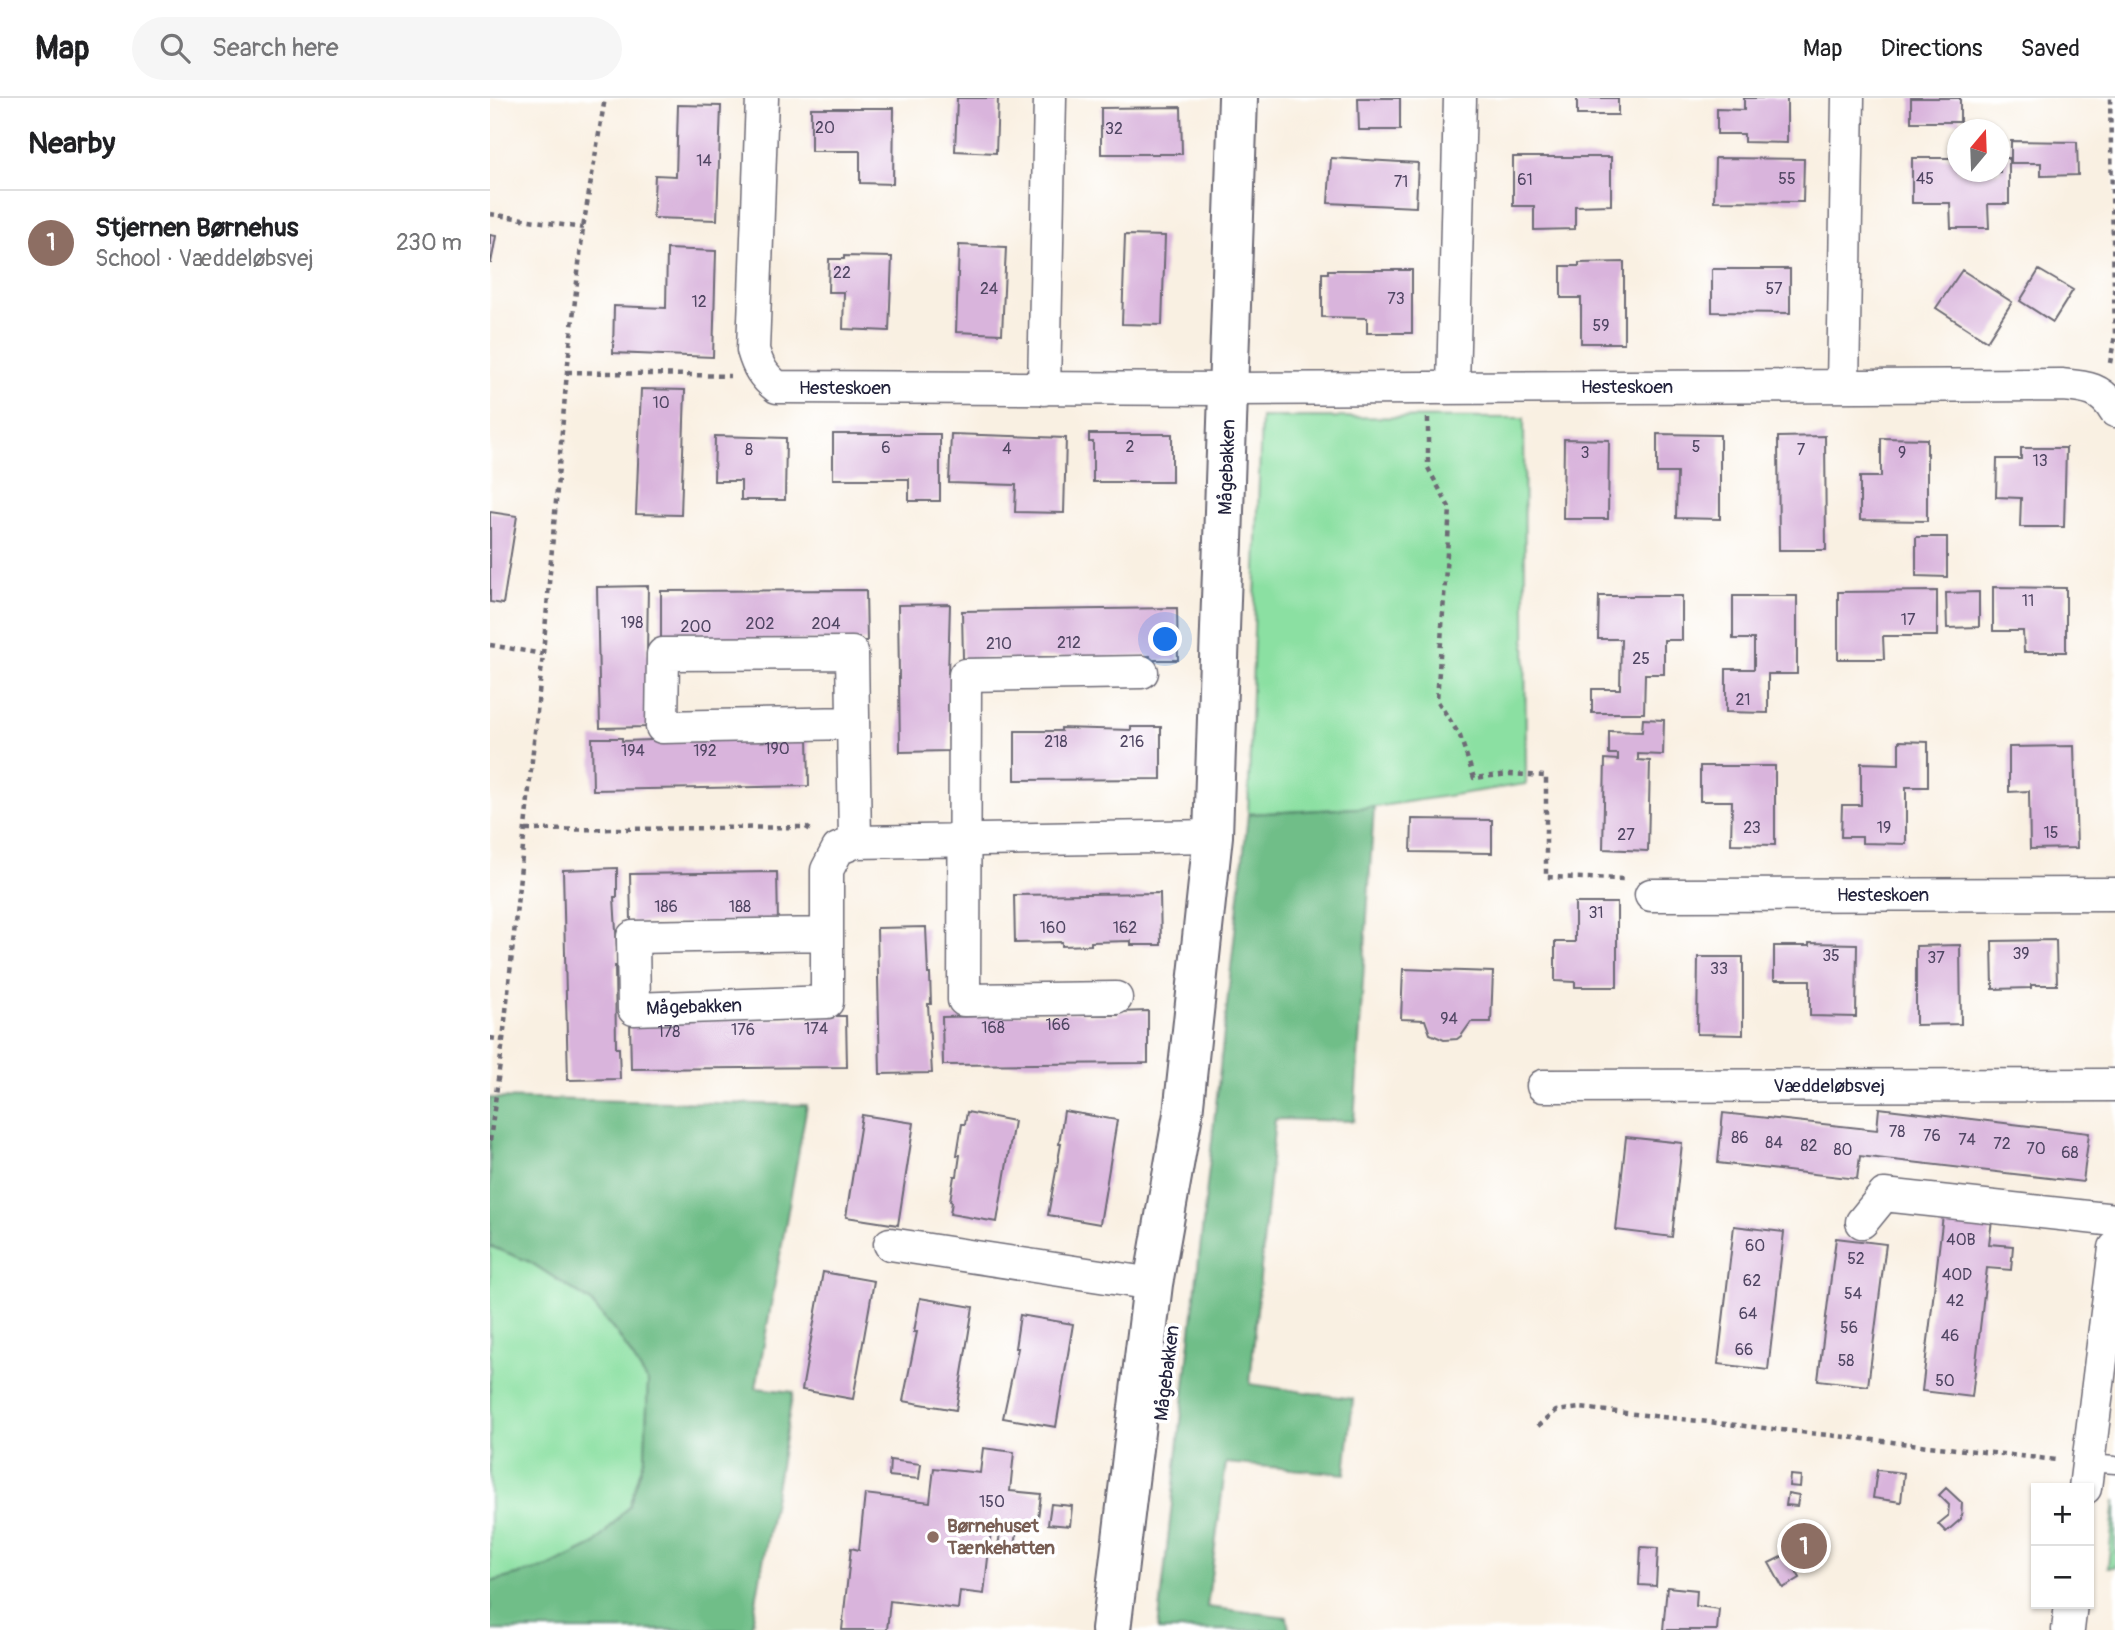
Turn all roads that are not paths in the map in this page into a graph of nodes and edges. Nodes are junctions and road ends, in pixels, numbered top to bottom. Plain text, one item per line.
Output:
1 (762, 98) edge
2 (1050, 98) edge
3 (1238, 98) edge
4 (1460, 98) edge
5 (1849, 98) edge
6 (1843, 386) junction
7 (1441, 387) junction
8 (1044, 388) junction
9 (1229, 389) junction
10 (2109, 403) edge
11 (1143, 672) dead end
12 (852, 723) junction
13 (1213, 836) junction
14 (965, 841) junction
15 (846, 846) junction
16 (2115, 894) edge
17 (1651, 895) road end
18 (827, 934) junction
19 (1116, 998) dead end
20 (2115, 1085) edge
21 (1543, 1086) dead end
22 (1183, 1114) junction
23 (2115, 1220) edge
24 (1862, 1222) dead end
25 (890, 1244) dead end
26 (2115, 1248) edge
27 (1153, 1284) junction
28 (2096, 1472) edge
29 (2070, 1609) edge
30 (1111, 1630) edge
31 (1137, 1630) edge
32 (2068, 1630) edge

1 - 8 street, Hesteskoen
2 - 8 street
3 - 9 street, Mågebakken
4 - 7 street
5 - 6 street
6 - 7 street, Hesteskoen
6 - 10 street, Hesteskoen
7 - 9 street, Hesteskoen
8 - 9 street, Hesteskoen
9 - 13 street, Mågebakken
11 - 14 street
12 - 12 street, Mågebakken
12 - 15 street, Mågebakken
13 - 14 street
13 - 22 street, Mågebakken
14 - 15 street
14 - 19 street
15 - 18 street, Mågebakken
16 - 17 street, Hesteskoen
18 - 18 street, Mågebakken
20 - 21 street, Væddeløbsvej
22 - 27 street, Mågebakken
22 - 31 street, Mågebakken
23 - 24 street
25 - 27 street
26 - 28 street
27 - 30 street, Mågebakken
29 - 32 street

